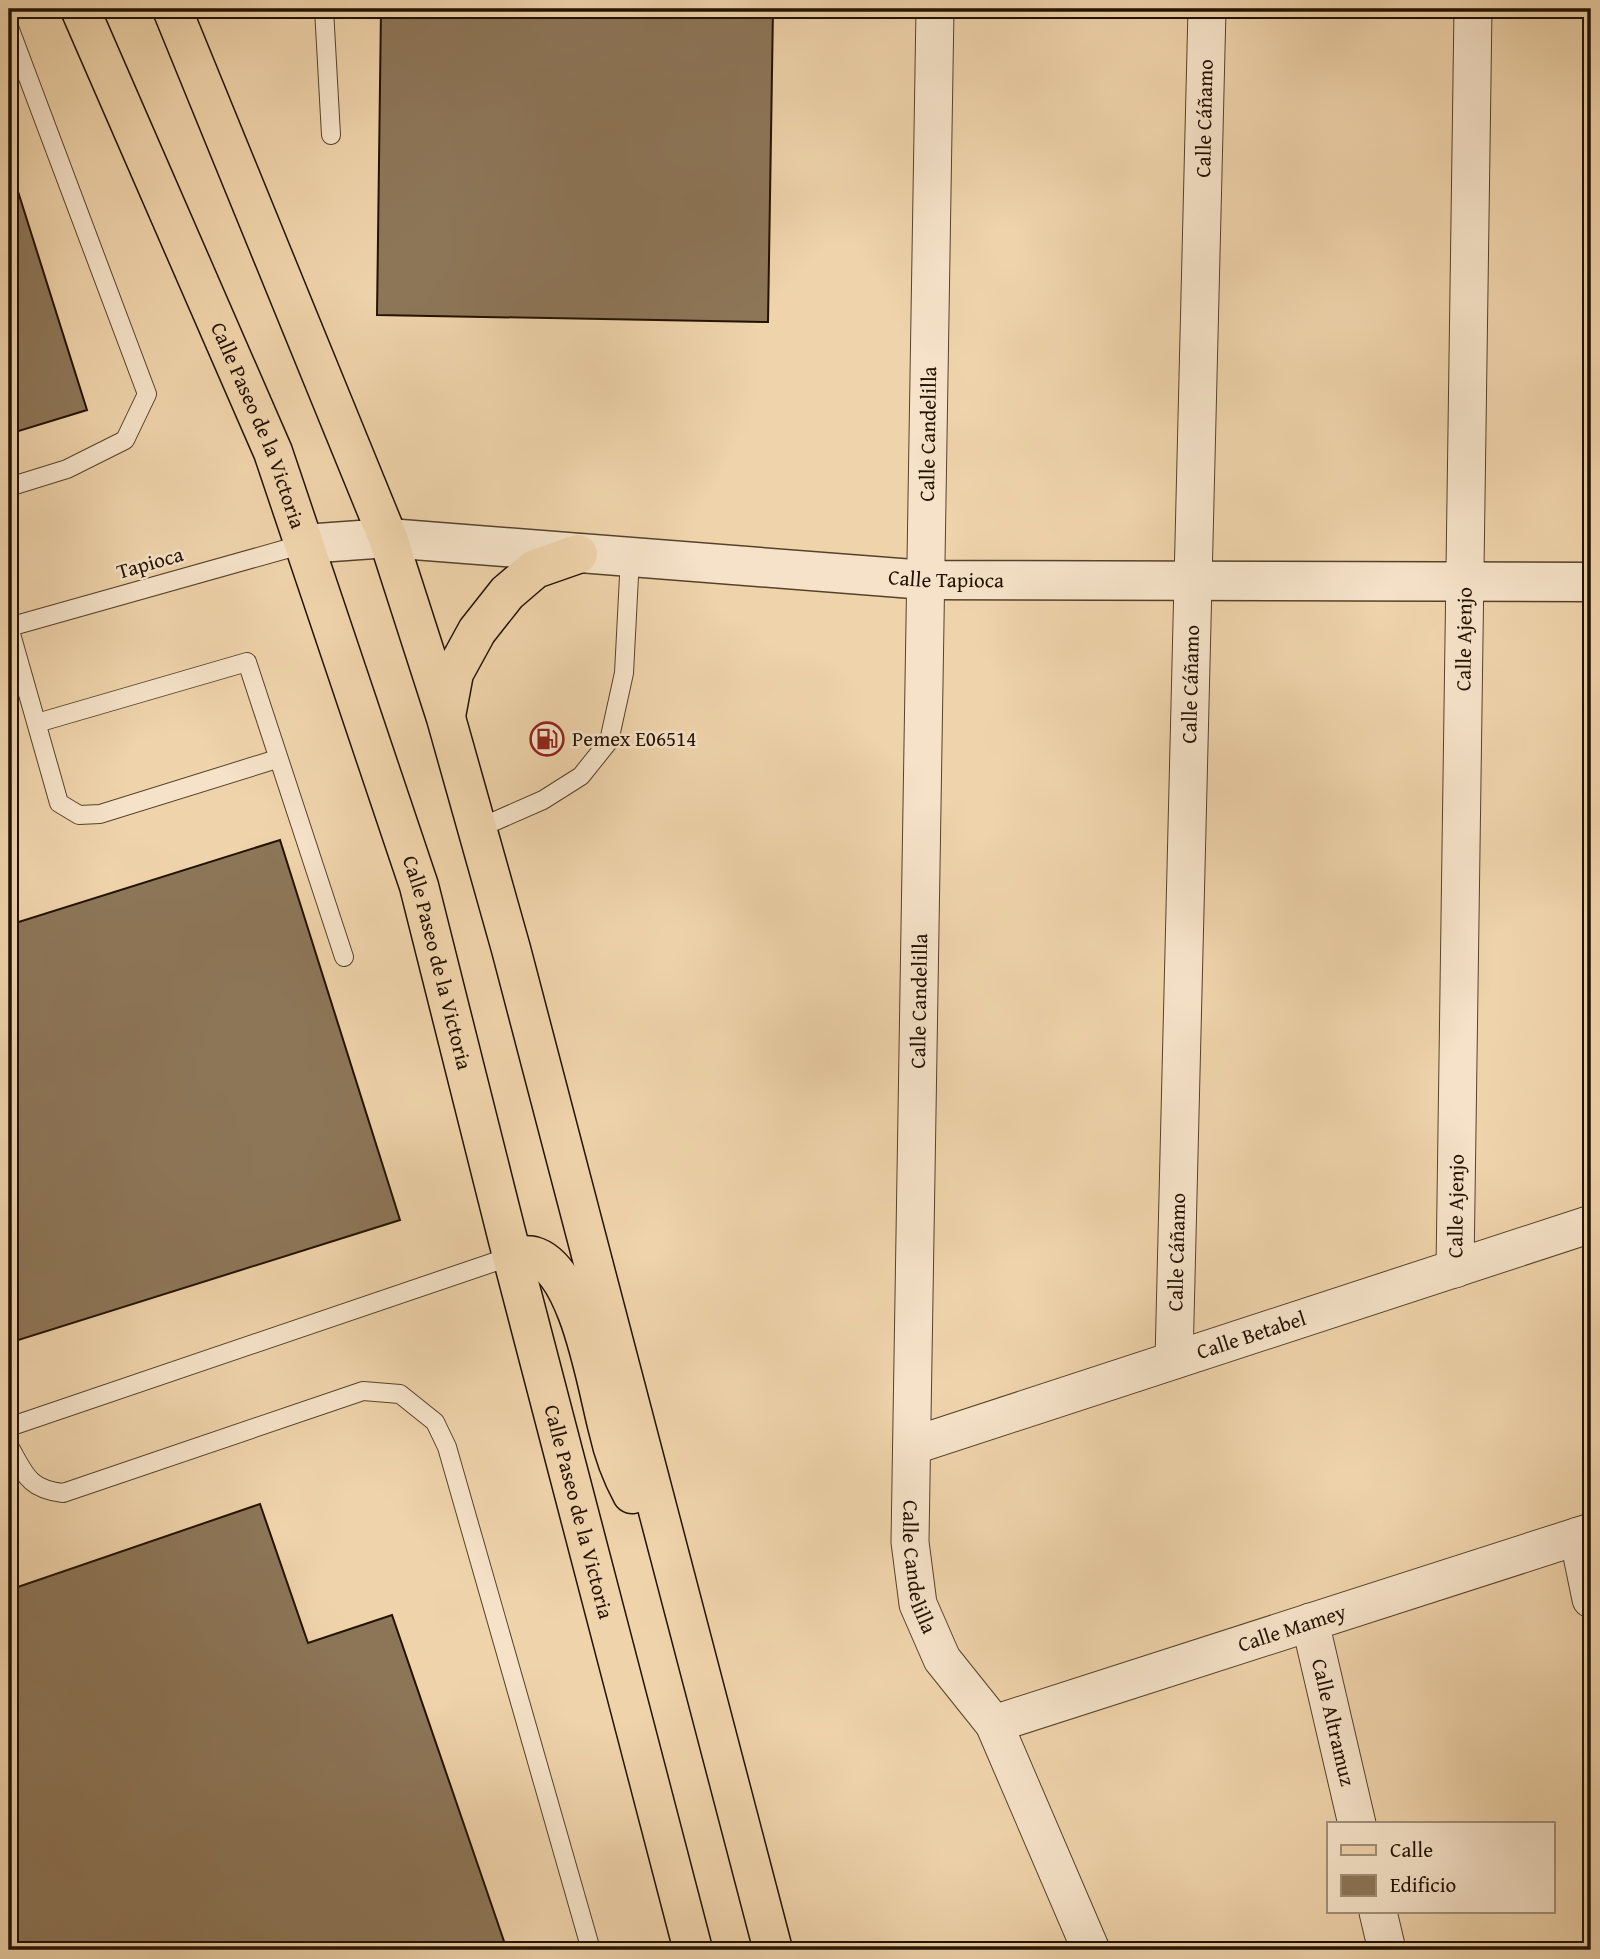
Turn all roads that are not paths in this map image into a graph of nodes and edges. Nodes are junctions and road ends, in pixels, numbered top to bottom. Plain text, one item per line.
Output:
1 (80, 9) edge
2 (172, 9) edge
3 (324, 9) edge
4 (935, 9) edge
5 (1208, 9) edge
6 (1473, 9) edge
7 (9, 27) edge
8 (331, 135) dead end
9 (9, 487) edge
10 (388, 538) junction
11 (304, 544) junction
12 (578, 554) junction
13 (630, 557) junction
14 (926, 580) junction
15 (1194, 581) junction
16 (1464, 581) junction
17 (1591, 582) edge
18 (9, 627) edge
19 (446, 719) junction
20 (37, 723) junction
21 (277, 759) junction
22 (477, 830) junction
23 (344, 957) dead end
24 (1591, 1224) edge
25 (512, 1256) junction
26 (1455, 1269) junction
27 (1174, 1360) junction
28 (9, 1427) edge
29 (9, 1446) edge
30 (912, 1446) junction
31 (1585, 1534) edge
32 (667, 1545) junction
33 (1591, 1600) edge
34 (1310, 1622) junction
35 (993, 1724) junction
36 (1357, 1822) edge
37 (1378, 1913) edge
38 (591, 1950) edge
39 (693, 1950) edge
40 (773, 1950) edge
41 (1091, 1950) edge
42 (1387, 1950) edge

1 - 11 main road, Calle Paseo de la Victoria
2 - 10 main road
3 - 8 lane
4 - 14 street, Calle Candelilla
5 - 15 street, Calle Cáñamo
6 - 16 street, Calle Ajenjo
7 - 9 lane
10 - 11 street, Calle Tapioca
10 - 12 street, Calle Tapioca
10 - 19 main road
11 - 18 lane, Tapioca
11 - 25 main road, Calle Paseo de la Victoria
12 - 13 street, Calle Tapioca
12 - 19 main road
13 - 14 street, Calle Tapioca
13 - 22 lane
14 - 15 street, Calle Tapioca
14 - 30 street, Calle Candelilla
15 - 16 street, Calle Tapioca
15 - 27 street, Calle Cáñamo
16 - 17 street, Calle Tapioca
16 - 26 street, Calle Ajenjo
18 - 20 lane
19 - 22 main road
20 - 21 lane
20 - 21 lane
21 - 23 lane
22 - 32 main road
24 - 26 street, Calle Betabel
25 - 28 lane
25 - 32 main road
25 - 39 main road, Calle Paseo de la Victoria
26 - 27 street, Calle Betabel
27 - 30 street, Calle Betabel
29 - 38 lane
30 - 35 street, Calle Candelilla
31 - 33 street
31 - 34 street, Calle Mamey
32 - 40 main road
34 - 35 street, Calle Mamey
34 - 36 street, Calle Altramuz
35 - 41 street, Calle Candelilla
37 - 42 street

